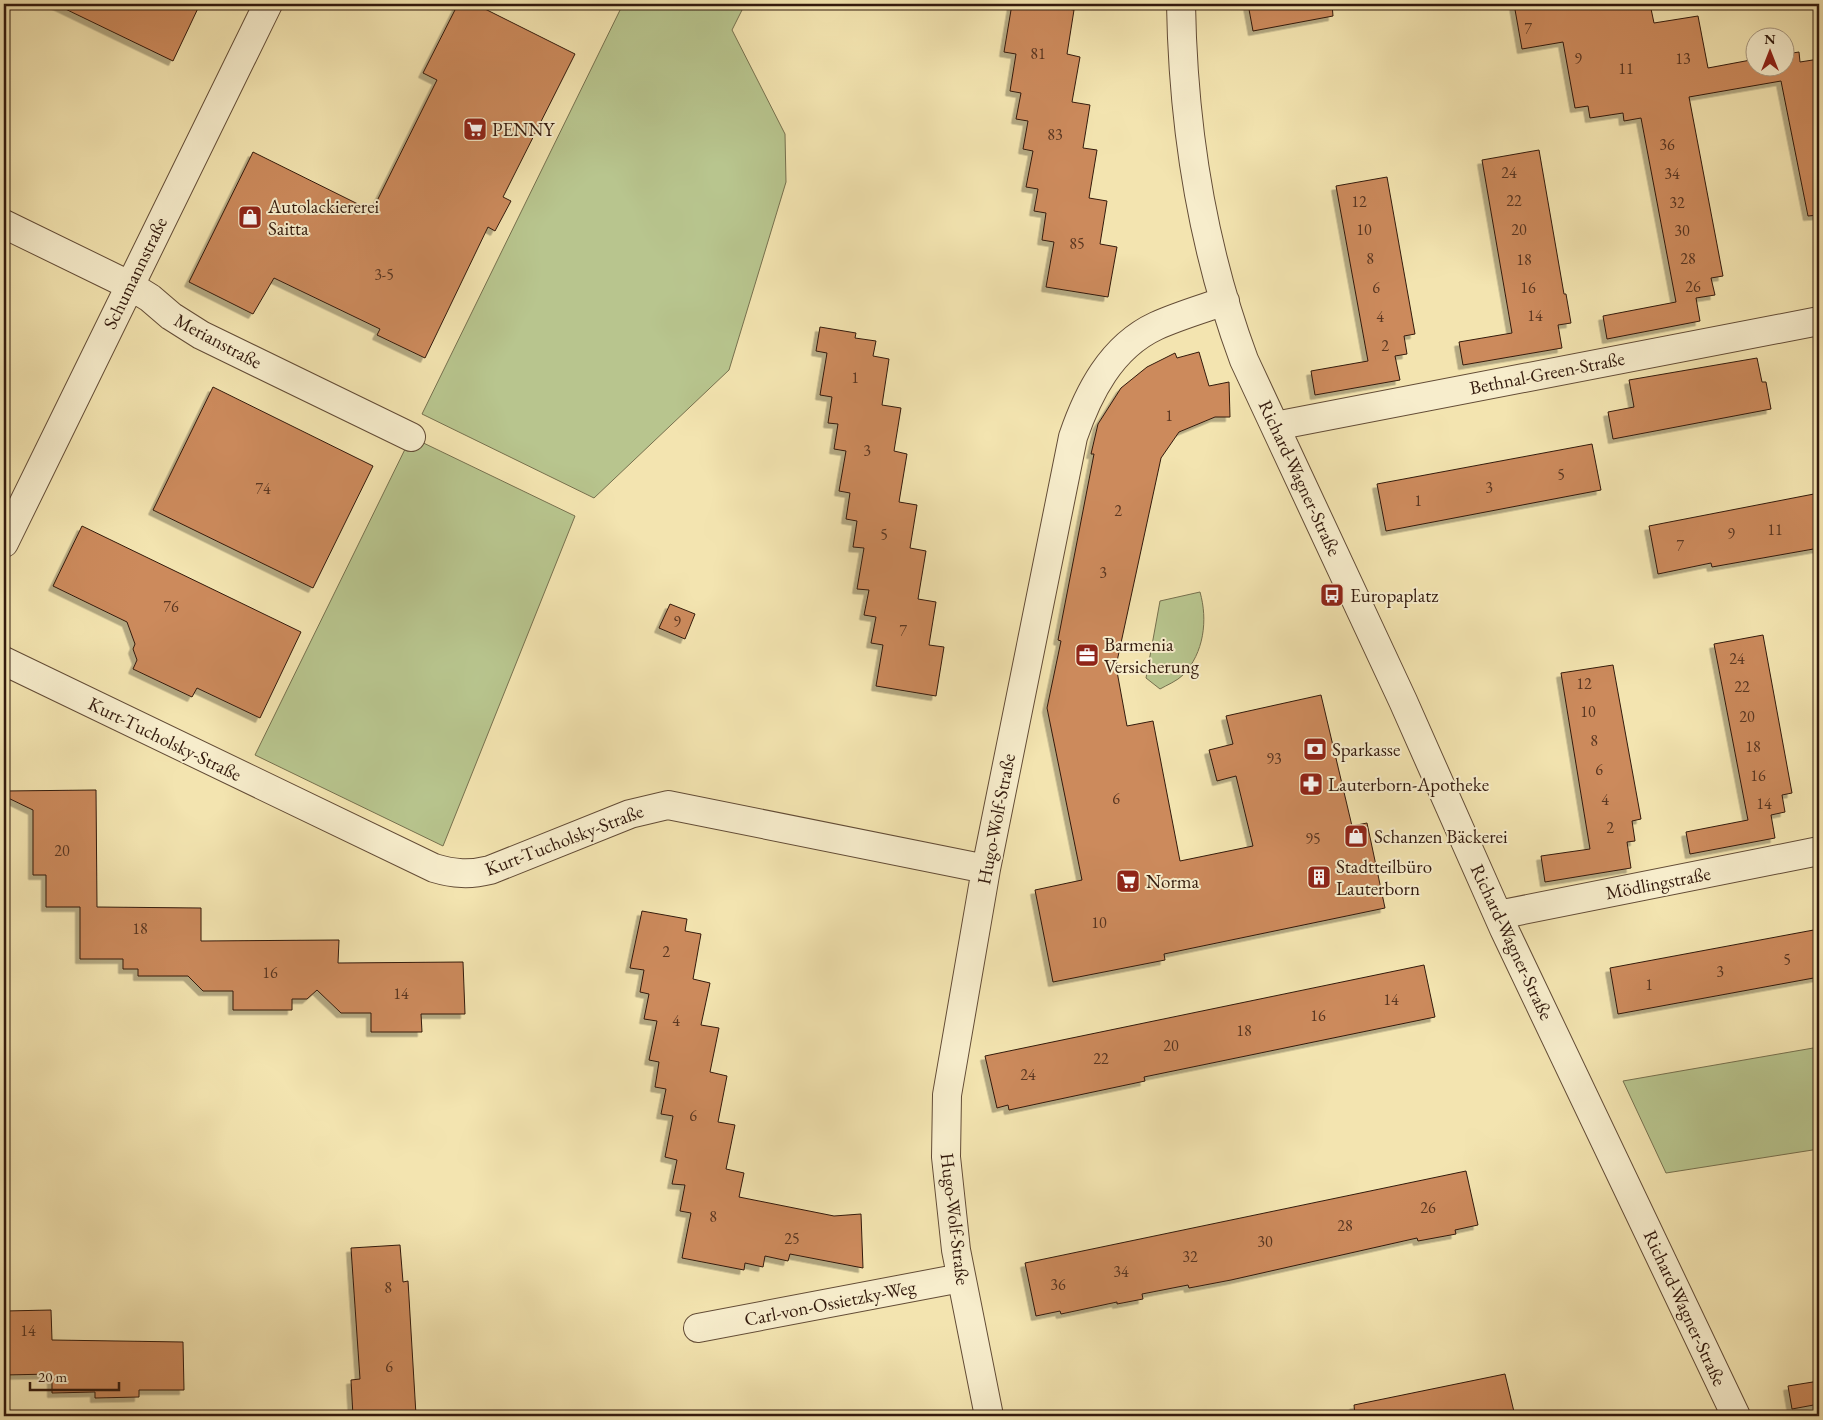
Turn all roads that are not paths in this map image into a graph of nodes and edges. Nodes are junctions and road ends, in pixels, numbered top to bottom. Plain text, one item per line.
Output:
1 (268, 4) edge
2 (1181, 4) edge
3 (4, 224) edge
4 (129, 285) junction
5 (1225, 301) junction
6 (1819, 321) edge
7 (1275, 426) junction
8 (411, 437) dead end
9 (4, 544) edge
10 (4, 661) edge
11 (1819, 852) edge
12 (986, 869) junction
13 (1498, 915) junction
14 (962, 1278) junction
15 (698, 1328) dead end
16 (989, 1416) edge
17 (1736, 1416) edge

1 - 4 street, Schumannstraße
2 - 5 street, Richard-Wagner-Straße
3 - 4 street, Merianstraße
4 - 8 street, Merianstraße
4 - 9 street, Schumannstraße
5 - 7 street, Richard-Wagner-Straße
5 - 12 street, Hugo-Wolf-Straße
6 - 7 street, Bethnal-Green-Straße
7 - 13 street, Richard-Wagner-Straße
10 - 12 street, Kurt-Tucholsky-Straße
11 - 13 street, Mödlingstraße
12 - 14 street, Hugo-Wolf-Straße
13 - 17 street, Richard-Wagner-Straße
14 - 15 street, Carl-von-Ossietzky-Weg
14 - 16 street, Hugo-Wolf-Straße

